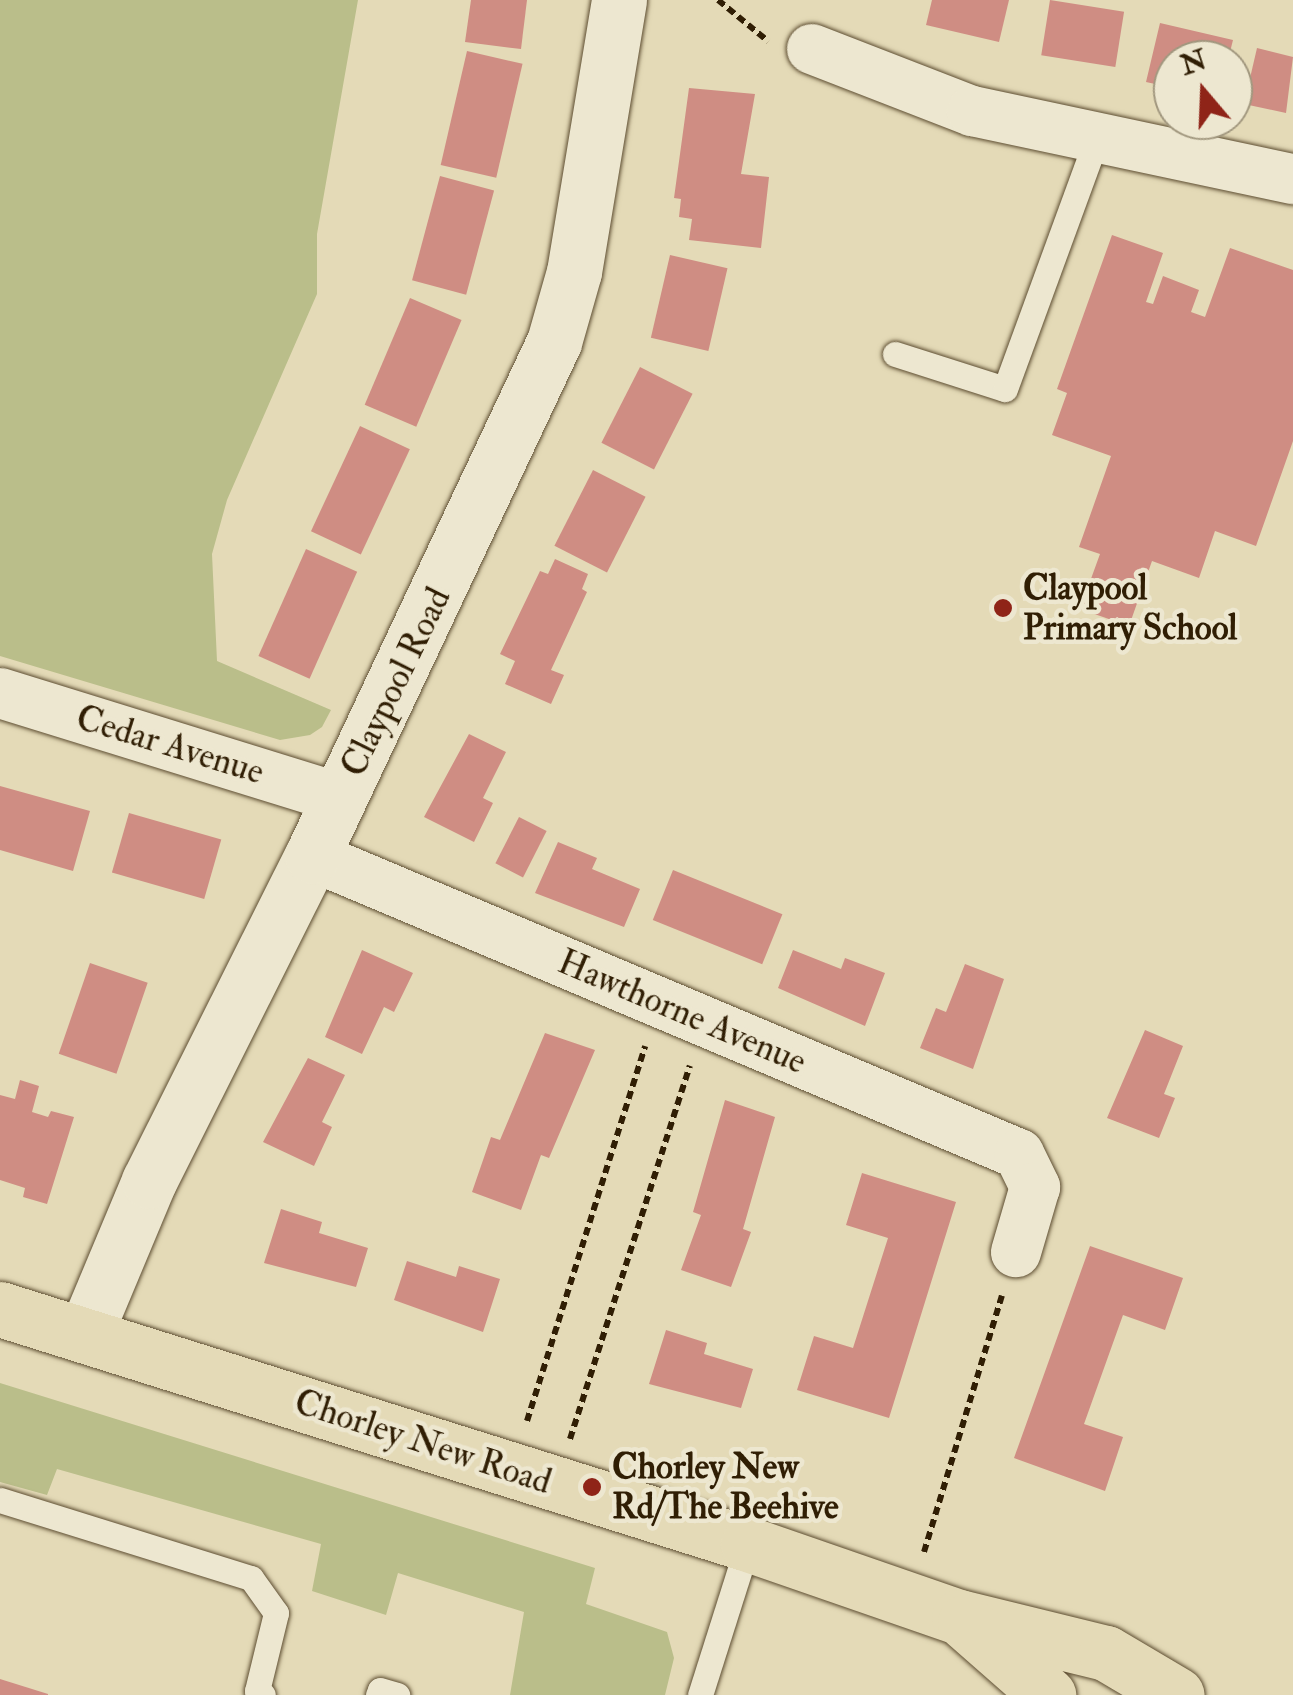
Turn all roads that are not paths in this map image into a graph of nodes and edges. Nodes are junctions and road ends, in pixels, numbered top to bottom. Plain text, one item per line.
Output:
1 (619, 0) edge
2 (840, 47) road end
3 (1097, 137) junction
4 (1293, 178) edge
5 (894, 354) dead end
6 (0, 693) edge
7 (340, 798) junction
8 (312, 856) junction
9 (1016, 1252) road end
10 (0, 1308) edge
11 (85, 1334) junction
12 (0, 1500) edge
13 (748, 1544) junction
14 (934, 1608) junction
15 (263, 1695) edge
16 (378, 1695) edge
17 (397, 1695) edge
18 (700, 1695) edge
19 (1048, 1695) edge
20 (1177, 1695) edge

1 - 7 street, Claypool Road
2 - 3 street
3 - 4 street
3 - 5 lane
6 - 7 street, Cedar Avenue
7 - 8 street, Claypool Road
8 - 9 street, Hawthorne Avenue
8 - 11 street, Claypool Road
10 - 11 main road, Chorley New Road
11 - 13 main road, Chorley New Road
12 - 15 lane
13 - 14 main road, Chorley New Road
13 - 18 lane
14 - 19 main road, Chorley New Road
14 - 20 main road, Chorley New Road
16 - 17 lane

